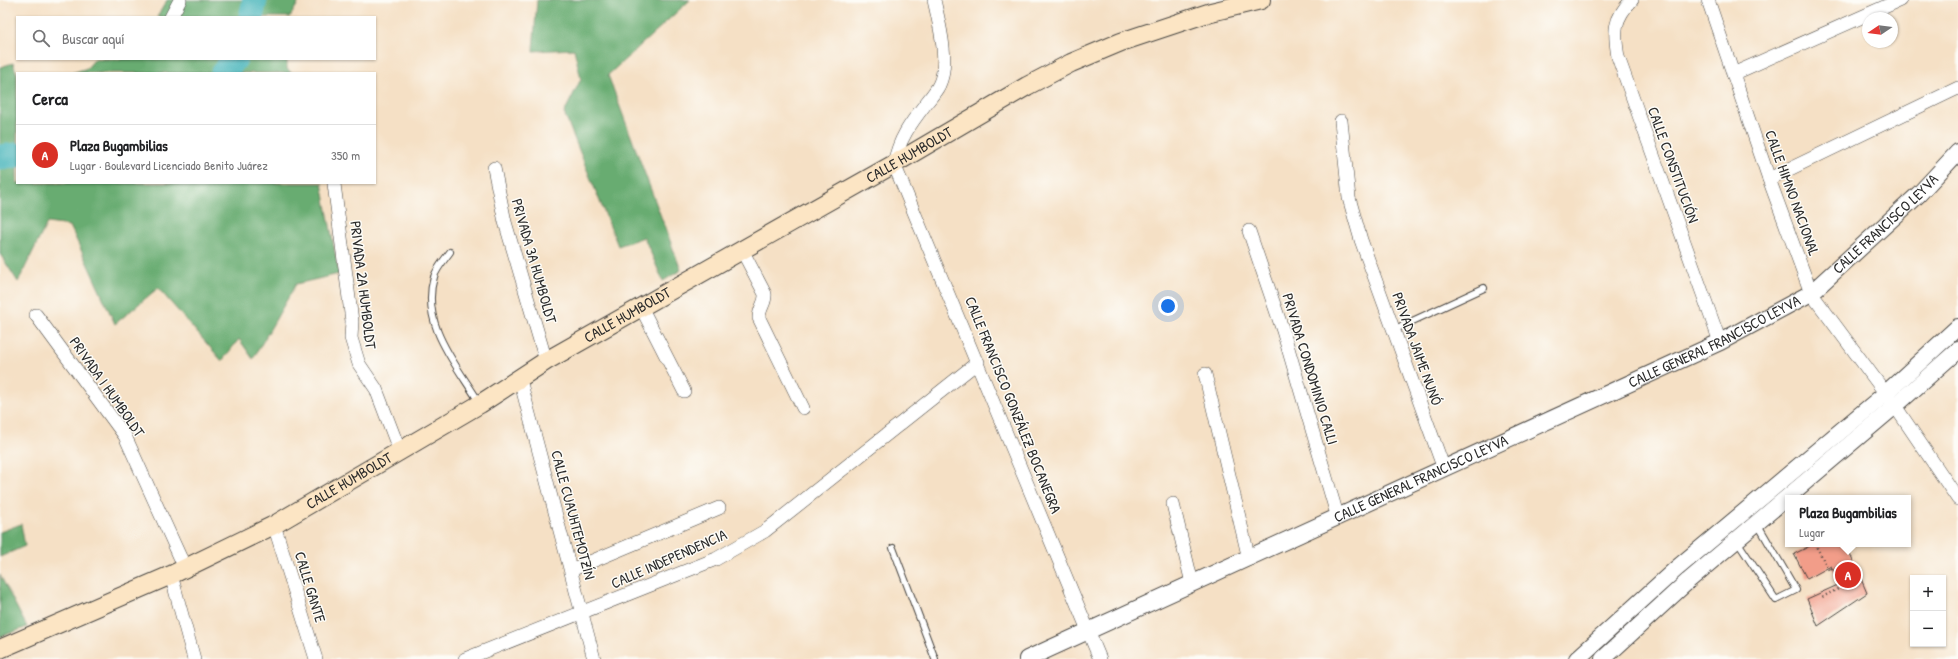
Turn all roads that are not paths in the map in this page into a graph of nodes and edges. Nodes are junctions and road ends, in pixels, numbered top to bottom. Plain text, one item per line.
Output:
1 (180, 0) edge
2 (934, 0) edge
3 (1261, 0) edge
4 (1632, 0) edge
5 (1708, 0) edge
6 (1900, 0) edge
7 (1212, 6) edge
8 (172, 16) edge
9 (1733, 74) junction
10 (1958, 88) edge
11 (1342, 121) dead end
12 (1958, 152) edge
13 (894, 164) junction
14 (494, 168) dead end
15 (1769, 179) junction
16 (334, 184) dead end
17 (1249, 231) dead end
18 (742, 250) junction
19 (450, 252) dead end
20 (1484, 288) dead end
21 (1811, 293) junction
22 (641, 307) junction
23 (36, 315) dead end
24 (1958, 327) edge
25 (1393, 330) junction
26 (1720, 342) junction
27 (1958, 350) edge
28 (546, 361) junction
29 (978, 362) junction
30 (1205, 374) dead end
31 (520, 380) junction
32 (684, 391) dead end
33 (1890, 400) junction
34 (480, 404) junction
35 (803, 408) dead end
36 (400, 452) junction
37 (1444, 469) junction
38 (1956, 490) edge
39 (1787, 495) edge
40 (1785, 497) edge
41 (1173, 504) dead end
42 (719, 508) dead end
43 (1338, 518) junction
44 (1757, 523) junction
45 (274, 525) junction
46 (1736, 540) junction
47 (893, 548) dead end
48 (1249, 559) junction
49 (571, 570) junction
50 (178, 572) junction
51 (1192, 583) junction
52 (582, 613) junction
53 (1088, 630) junction
54 (0, 649) edge
55 (194, 659) edge
56 (316, 659) edge
57 (465, 659) edge
58 (594, 659) edge
59 (935, 659) edge
60 (1027, 659) edge
61 (1100, 659) edge
62 (1577, 659) edge
63 (1603, 659) edge

1 - 8 street
2 - 13 street
3 - 7 main road, CALLE HUMBOLDT
4 - 26 street, CALLE CONSTITUCIÓN
5 - 9 street, CALLE HIMNO NACIONAL
6 - 9 street
7 - 13 main road, CALLE HUMBOLDT
9 - 15 street, CALLE HIMNO NACIONAL
10 - 15 street
11 - 25 street, PRIVADA JAIME NUNÓ
12 - 21 street, CALLE FRANCISCO LEYVA
13 - 18 main road, CALLE HUMBOLDT
13 - 29 street, CALLE FRANCISCO GONZÁLEZ BOCANEGRA
14 - 28 street, PRIVADA 3A HUMBOLDT
15 - 21 street, CALLE HIMNO NACIONAL
16 - 36 street, PRIVADA 2A HUMBOLDT
17 - 43 street, PRIVADA CONDOMINIO CALLI
18 - 22 main road, CALLE HUMBOLDT
18 - 35 street
19 - 34 lane
20 - 25 lane
21 - 26 street, CALLE GENERAL FRANCISCO LEYVA
21 - 33 street, CALLE HIMNO NACIONAL
22 - 28 main road, CALLE HUMBOLDT
22 - 32 street
23 - 50 street, PRIVADA I HUMBOLDT
24 - 33 street
25 - 37 street, PRIVADA JAIME NUNÓ
26 - 37 street, CALLE GENERAL FRANCISCO LEYVA
27 - 33 street
28 - 31 main road, CALLE HUMBOLDT
29 - 52 street, CALLE INDEPENDENCIA
29 - 53 street, CALLE FRANCISCO GONZÁLEZ BOCANEGRA
30 - 48 street
31 - 34 main road, CALLE HUMBOLDT
31 - 49 street, CALLE CUAUHTEMOTZÍN
33 - 38 street, CALLE HIMNO NACIONAL
33 - 39 street
33 - 62 street
34 - 36 main road, CALLE HUMBOLDT
36 - 45 main road, CALLE HUMBOLDT
37 - 43 street, CALLE GENERAL FRANCISCO LEYVA
40 - 44 street
41 - 51 street
42 - 49 street
43 - 48 street, CALLE GENERAL FRANCISCO LEYVA
44 - 46 street
44 - 46 lane
45 - 50 main road, CALLE HUMBOLDT
45 - 56 street, CALLE GANTE
46 - 63 street
47 - 59 lane
48 - 51 street, CALLE GENERAL FRANCISCO LEYVA
49 - 52 street, CALLE CUAUHTEMOTZÍN
50 - 54 main road, CALLE HUMBOLDT
50 - 55 street, PRIVADA I HUMBOLDT
51 - 53 street, CALLE GENERAL FRANCISCO LEYVA
52 - 57 street, CALLE INDEPENDENCIA
52 - 58 street, CALLE CUAUHTEMOTZÍN
53 - 60 street, CALLE GENERAL FRANCISCO LEYVA
53 - 61 street, CALLE FRANCISCO GONZÁLEZ BOCANEGRA

